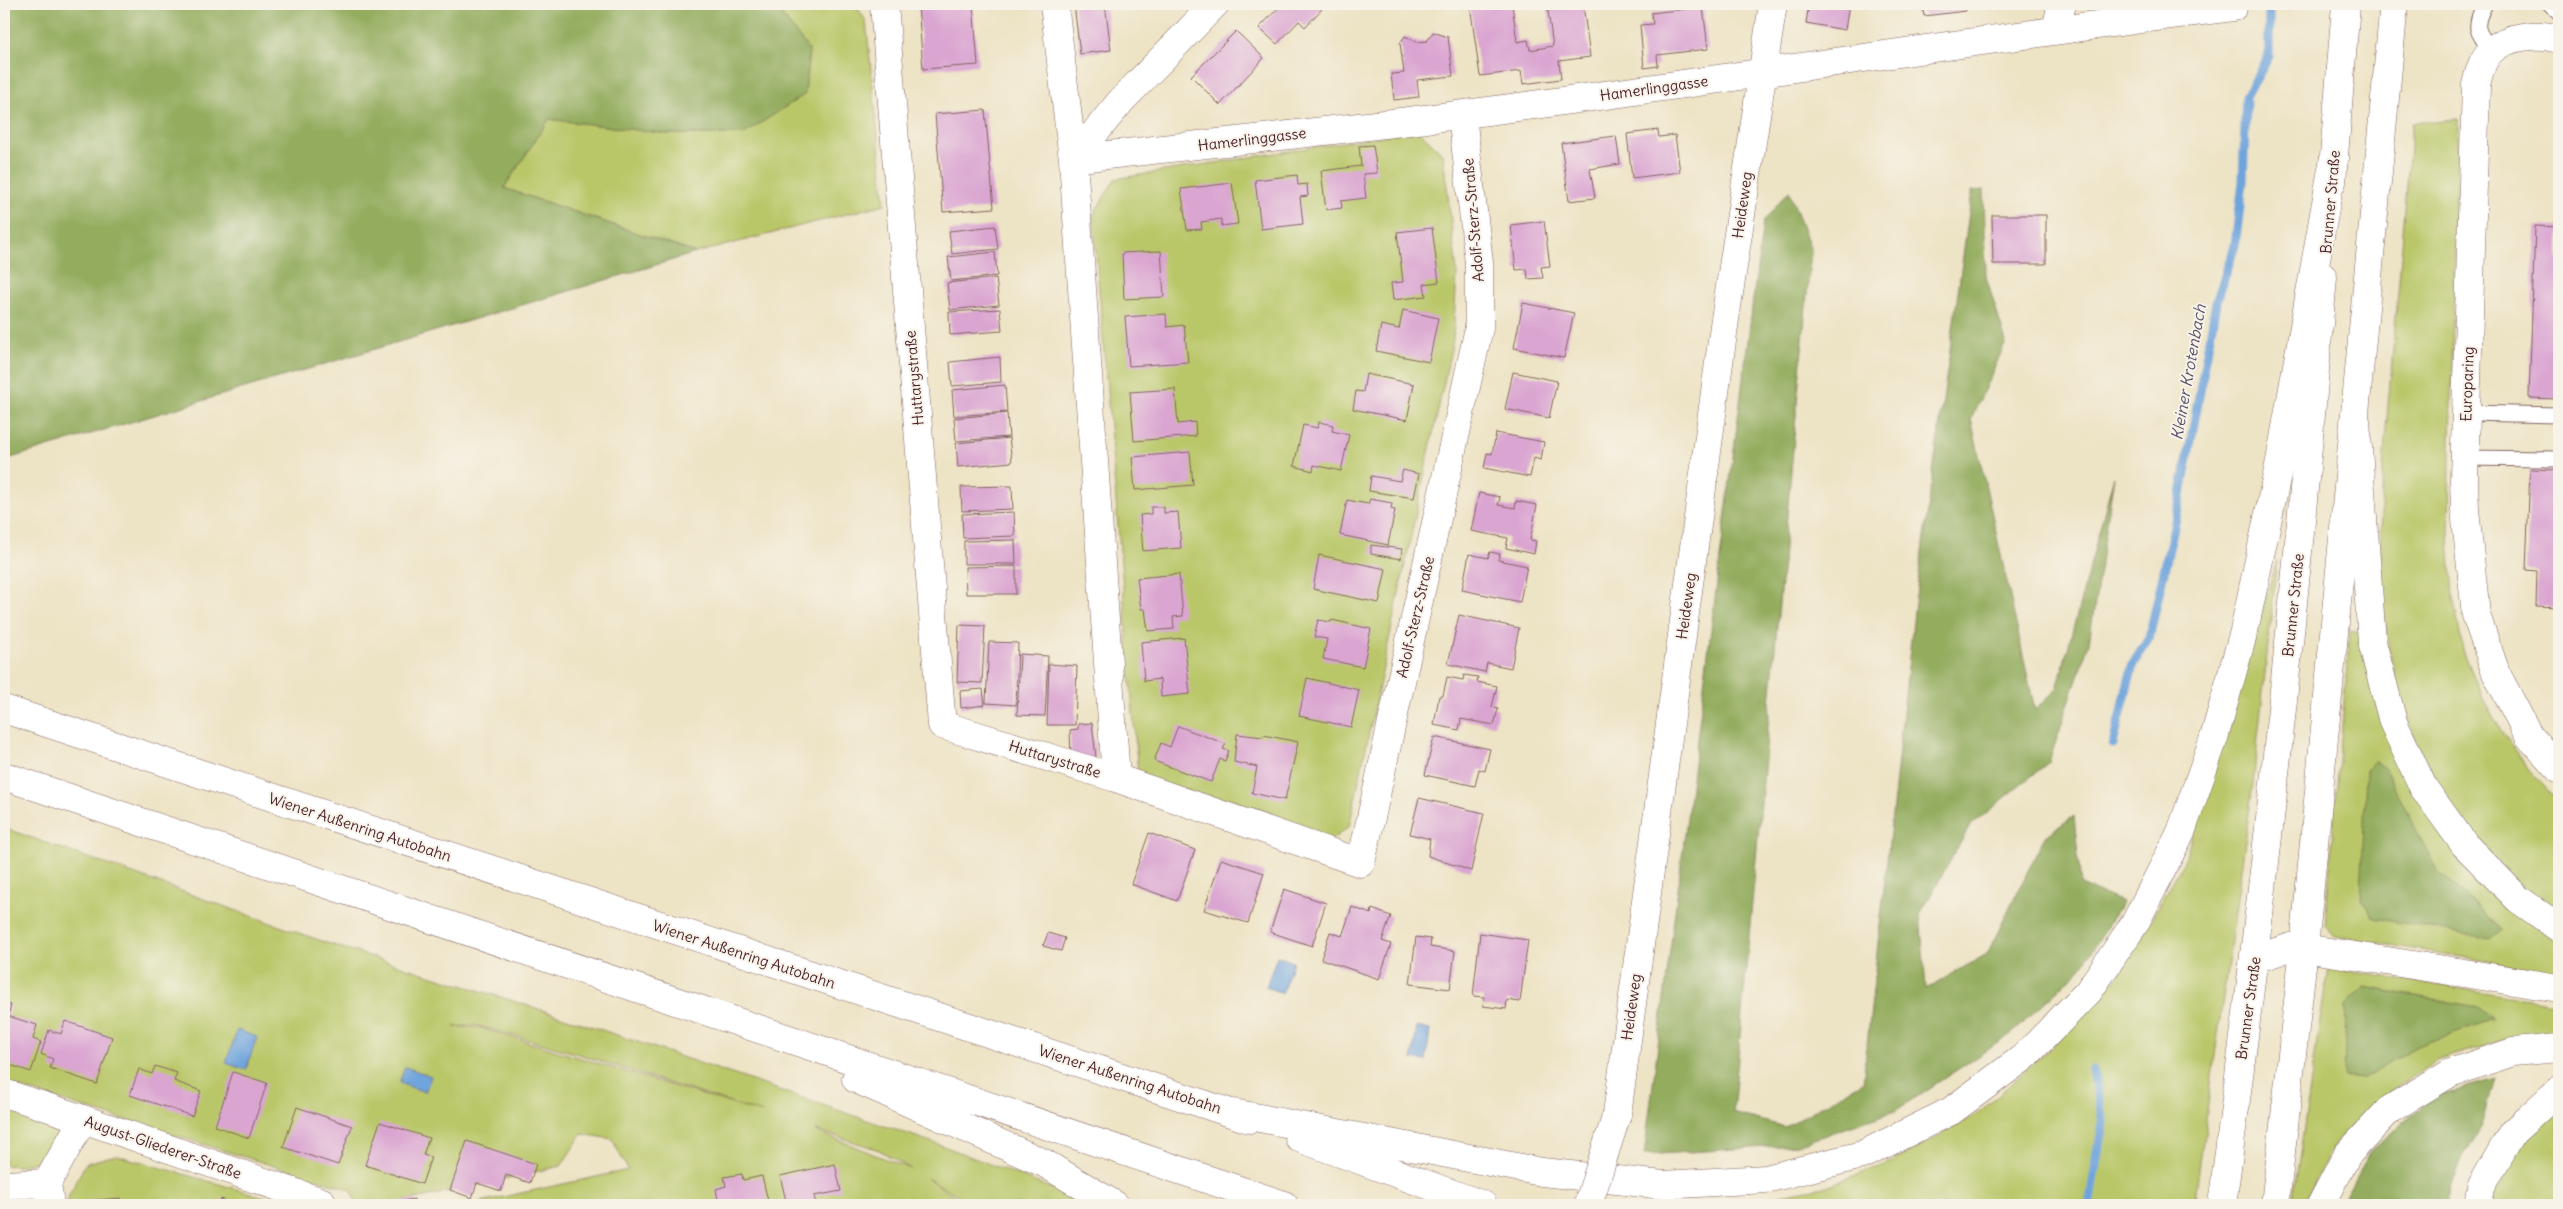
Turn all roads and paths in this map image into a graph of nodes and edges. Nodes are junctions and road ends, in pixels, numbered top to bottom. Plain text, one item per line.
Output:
1 (884, 4) edge
2 (1054, 4) edge
3 (1215, 4) edge
4 (1773, 4) edge
5 (2346, 4) edge
6 (2394, 4) edge
7 (2485, 4) edge
8 (2550, 4) edge
9 (2233, 6) dead end
10 (2559, 12) edge
11 (2059, 16) edge
12 (2559, 40) edge
13 (2487, 57) junction
14 (1761, 74) junction
15 (1462, 115) junction
16 (2334, 158) junction
17 (1073, 159) junction
18 (2465, 413) junction
19 (2559, 415) edge
20 (2356, 422) junction
21 (2465, 458) junction
22 (2559, 460) edge
23 (4, 709) edge
24 (2559, 769) edge
25 (4, 776) edge
26 (1116, 778) junction
27 (2559, 928) edge
28 (2304, 948) junction
29 (2255, 959) junction
30 (2559, 988) edge
31 (698, 1010) junction
32 (2559, 1048) edge
33 (2559, 1090) edge
34 (4, 1093) edge
35 (1233, 1113) junction
36 (83, 1118) junction
37 (4, 1186) edge
38 (48, 1194) edge
39 (322, 1202) dead end
40 (1115, 1205) edge
41 (1284, 1205) edge
42 (1483, 1205) edge
43 (1588, 1205) edge
44 (2222, 1205) edge
45 (2275, 1205) edge
46 (2321, 1205) edge
47 (2478, 1205) edge

1 - 26 main road, Huttarystraße
2 - 17 main road, Huttarystraße
3 - 17 main road
4 - 14 main road, Heideweg
5 - 16 main road, Brunner Straße
6 - 20 main road
7 - 13 lane
8 - 10 lane
9 - 11 main road, Hamerlinggasse
11 - 14 main road, Hamerlinggasse
12 - 13 main road
13 - 18 main road, Europaring
14 - 15 main road, Hamerlinggasse
14 - 43 main road, Heideweg, bridge
15 - 17 main road, Hamerlinggasse
15 - 26 main road, Adolf-Sterz-Straße
16 - 29 main road, Brunner Straße
16 - 35 main road
17 - 26 main road, Huttarystraße
18 - 19 lane
18 - 21 main road, Europaring
20 - 27 main road
20 - 28 main road
21 - 22 lane
21 - 24 main road, Europaring
23 - 35 main road, Wiener Außenring Autobahn
25 - 31 main road
28 - 29 main road
28 - 30 main road
28 - 45 main road
29 - 44 main road, Brunner Straße
31 - 40 main road
31 - 41 main road
32 - 46 main road
33 - 47 main road
34 - 36 main road, August-Gliederer-Straße
35 - 42 main road, Wiener Außenring Autobahn
36 - 38 main road
36 - 39 main road, August-Gliederer-Straße
37 - 38 main road

